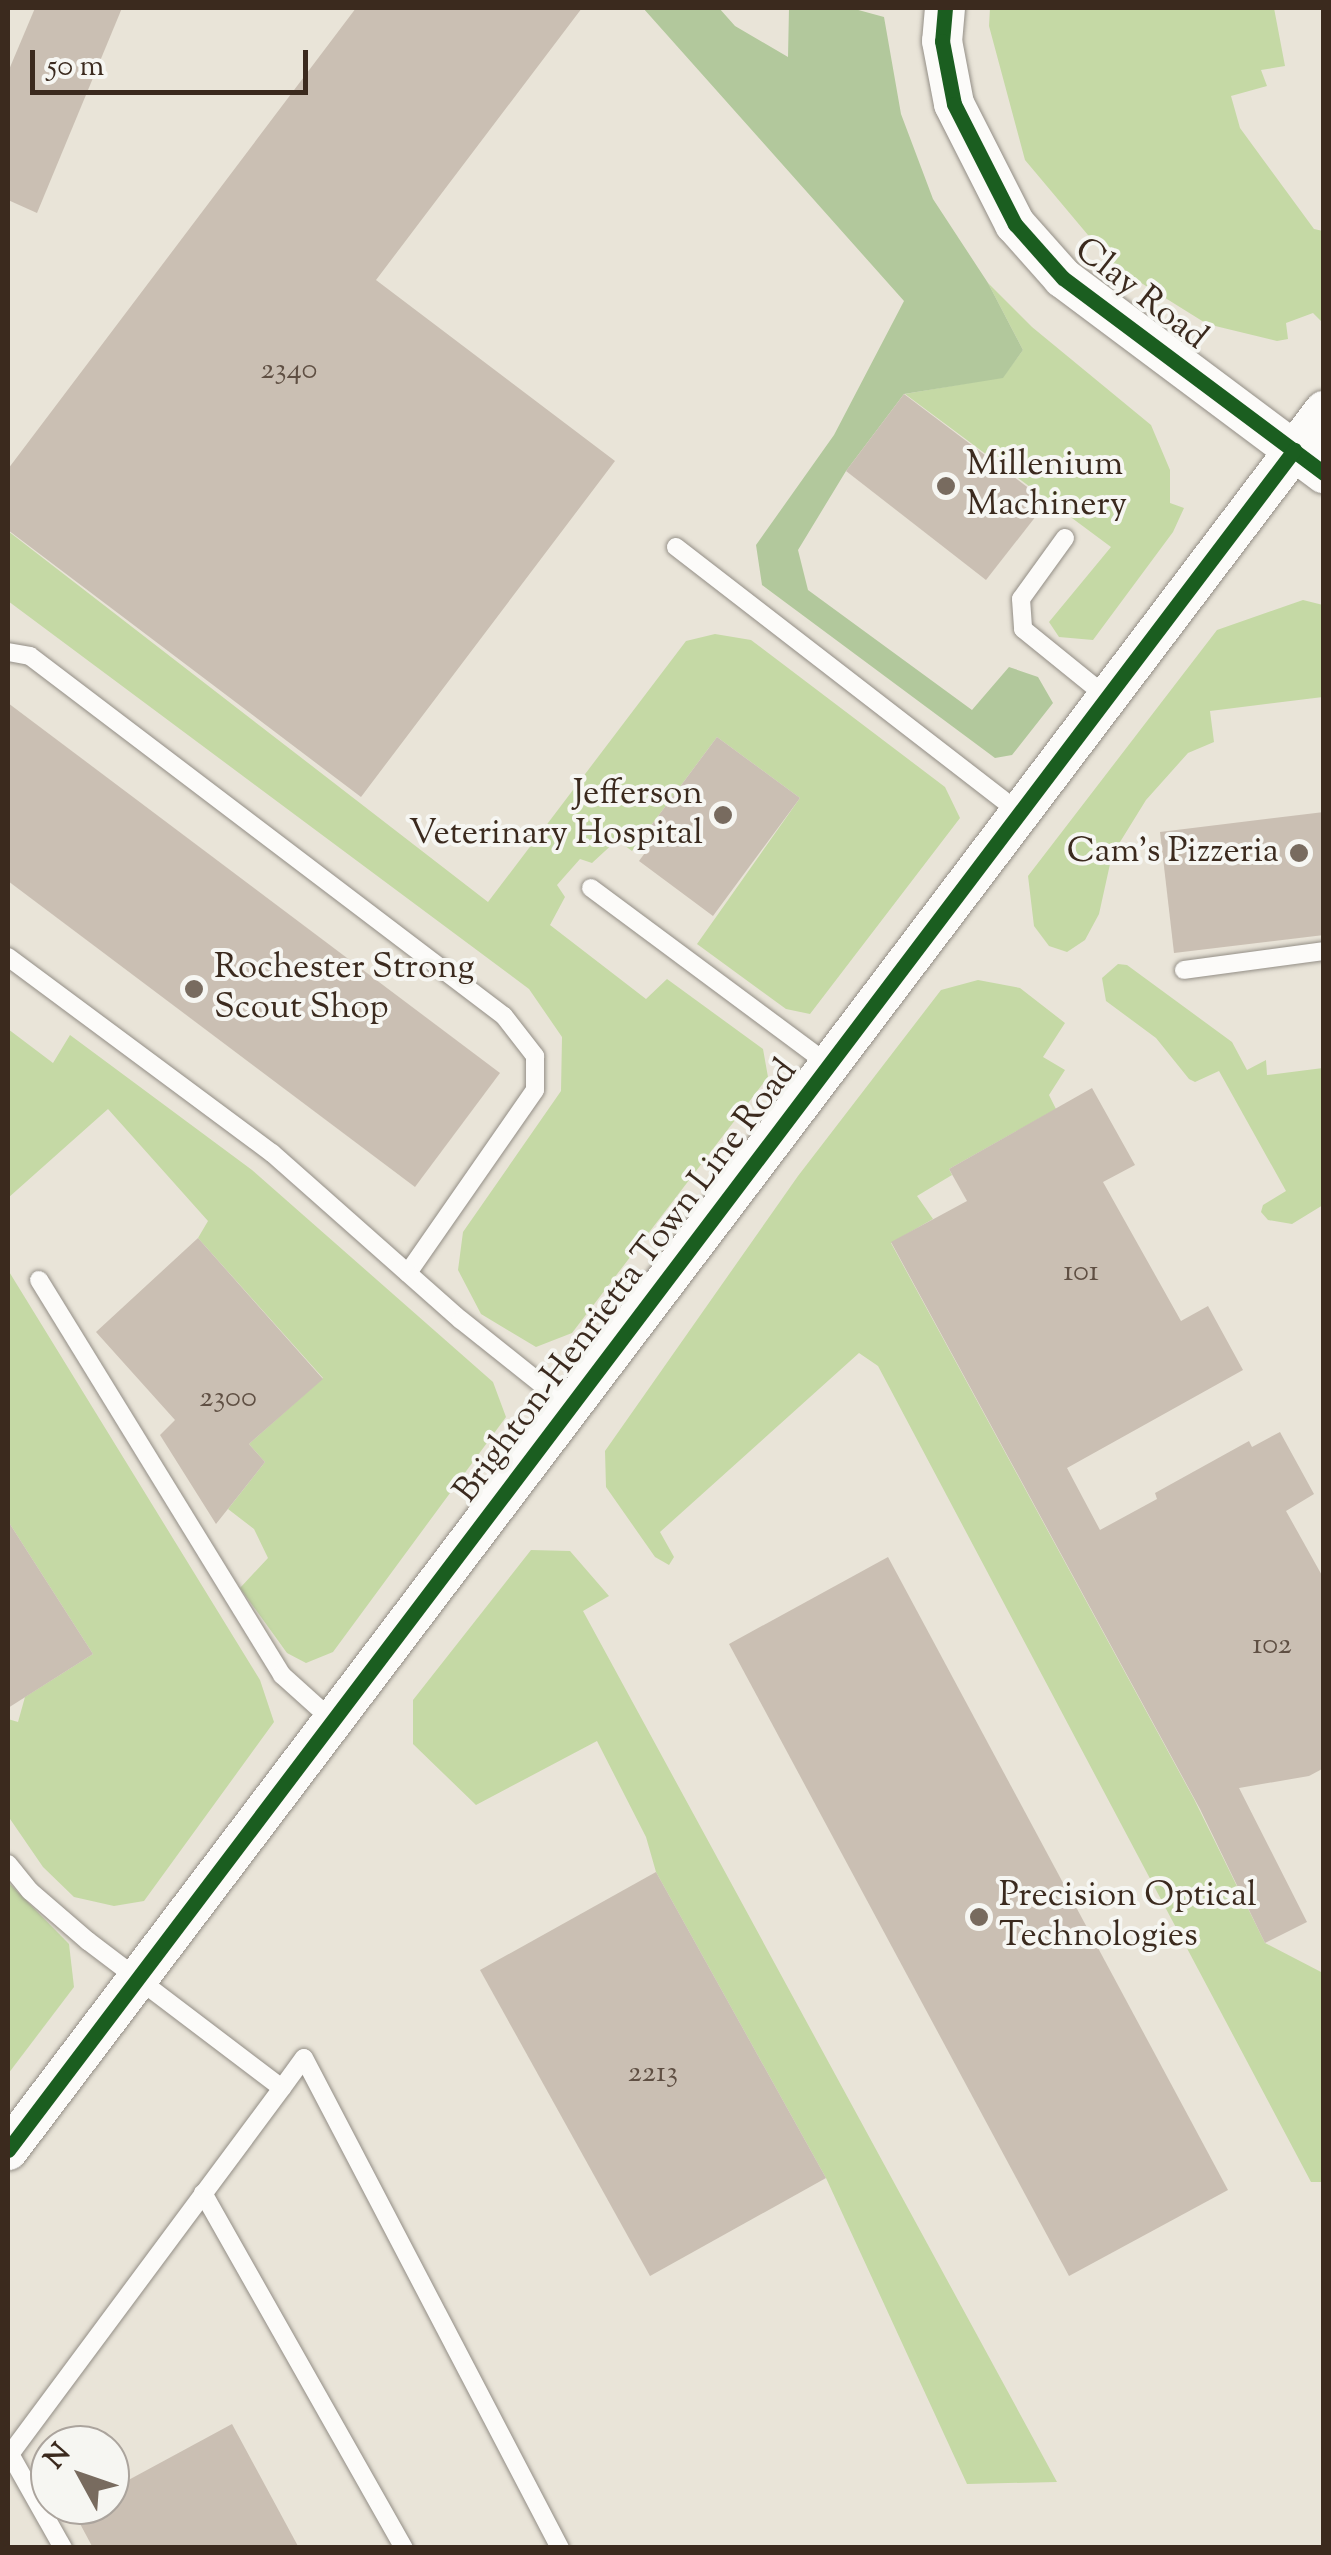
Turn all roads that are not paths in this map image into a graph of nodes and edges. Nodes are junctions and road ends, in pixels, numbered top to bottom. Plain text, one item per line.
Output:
1 (945, 8) edge
2 (1324, 411) edge
3 (1308, 461) edge
4 (1065, 538) dead end
5 (676, 546) dead end
6 (8, 652) edge
7 (1107, 697) junction
8 (1019, 812) junction
9 (590, 888) dead end
10 (1324, 951) edge
11 (8, 957) edge
12 (1184, 970) dead end
13 (829, 1066) junction
14 (408, 1273) junction
15 (39, 1280) dead end
16 (570, 1407) junction
17 (332, 1720) junction
18 (8, 1864) edge
19 (137, 1976) junction
20 (282, 2088) junction
21 (8, 2150) edge
22 (204, 2192) junction
23 (63, 2548) edge
24 (404, 2548) edge
25 (560, 2548) edge

1 - 3 street, Clay Road
2 - 3 street, Brighton-Henrietta Town Line Road
3 - 7 street, Brighton-Henrietta Town Line Road
4 - 7 lane
5 - 8 lane
6 - 14 lane
7 - 8 street, Brighton-Henrietta Town Line Road
8 - 13 street, Brighton-Henrietta Town Line Road
9 - 13 lane
10 - 12 lane
11 - 14 lane
13 - 16 street, Brighton-Henrietta Town Line Road
14 - 16 lane
15 - 17 lane
16 - 17 street, Brighton-Henrietta Town Line Road
17 - 19 street, Brighton-Henrietta Town Line Road
18 - 19 lane
19 - 20 lane
19 - 21 street, Brighton-Henrietta Town Line Road
20 - 22 lane
20 - 25 lane
22 - 23 lane
22 - 24 lane

